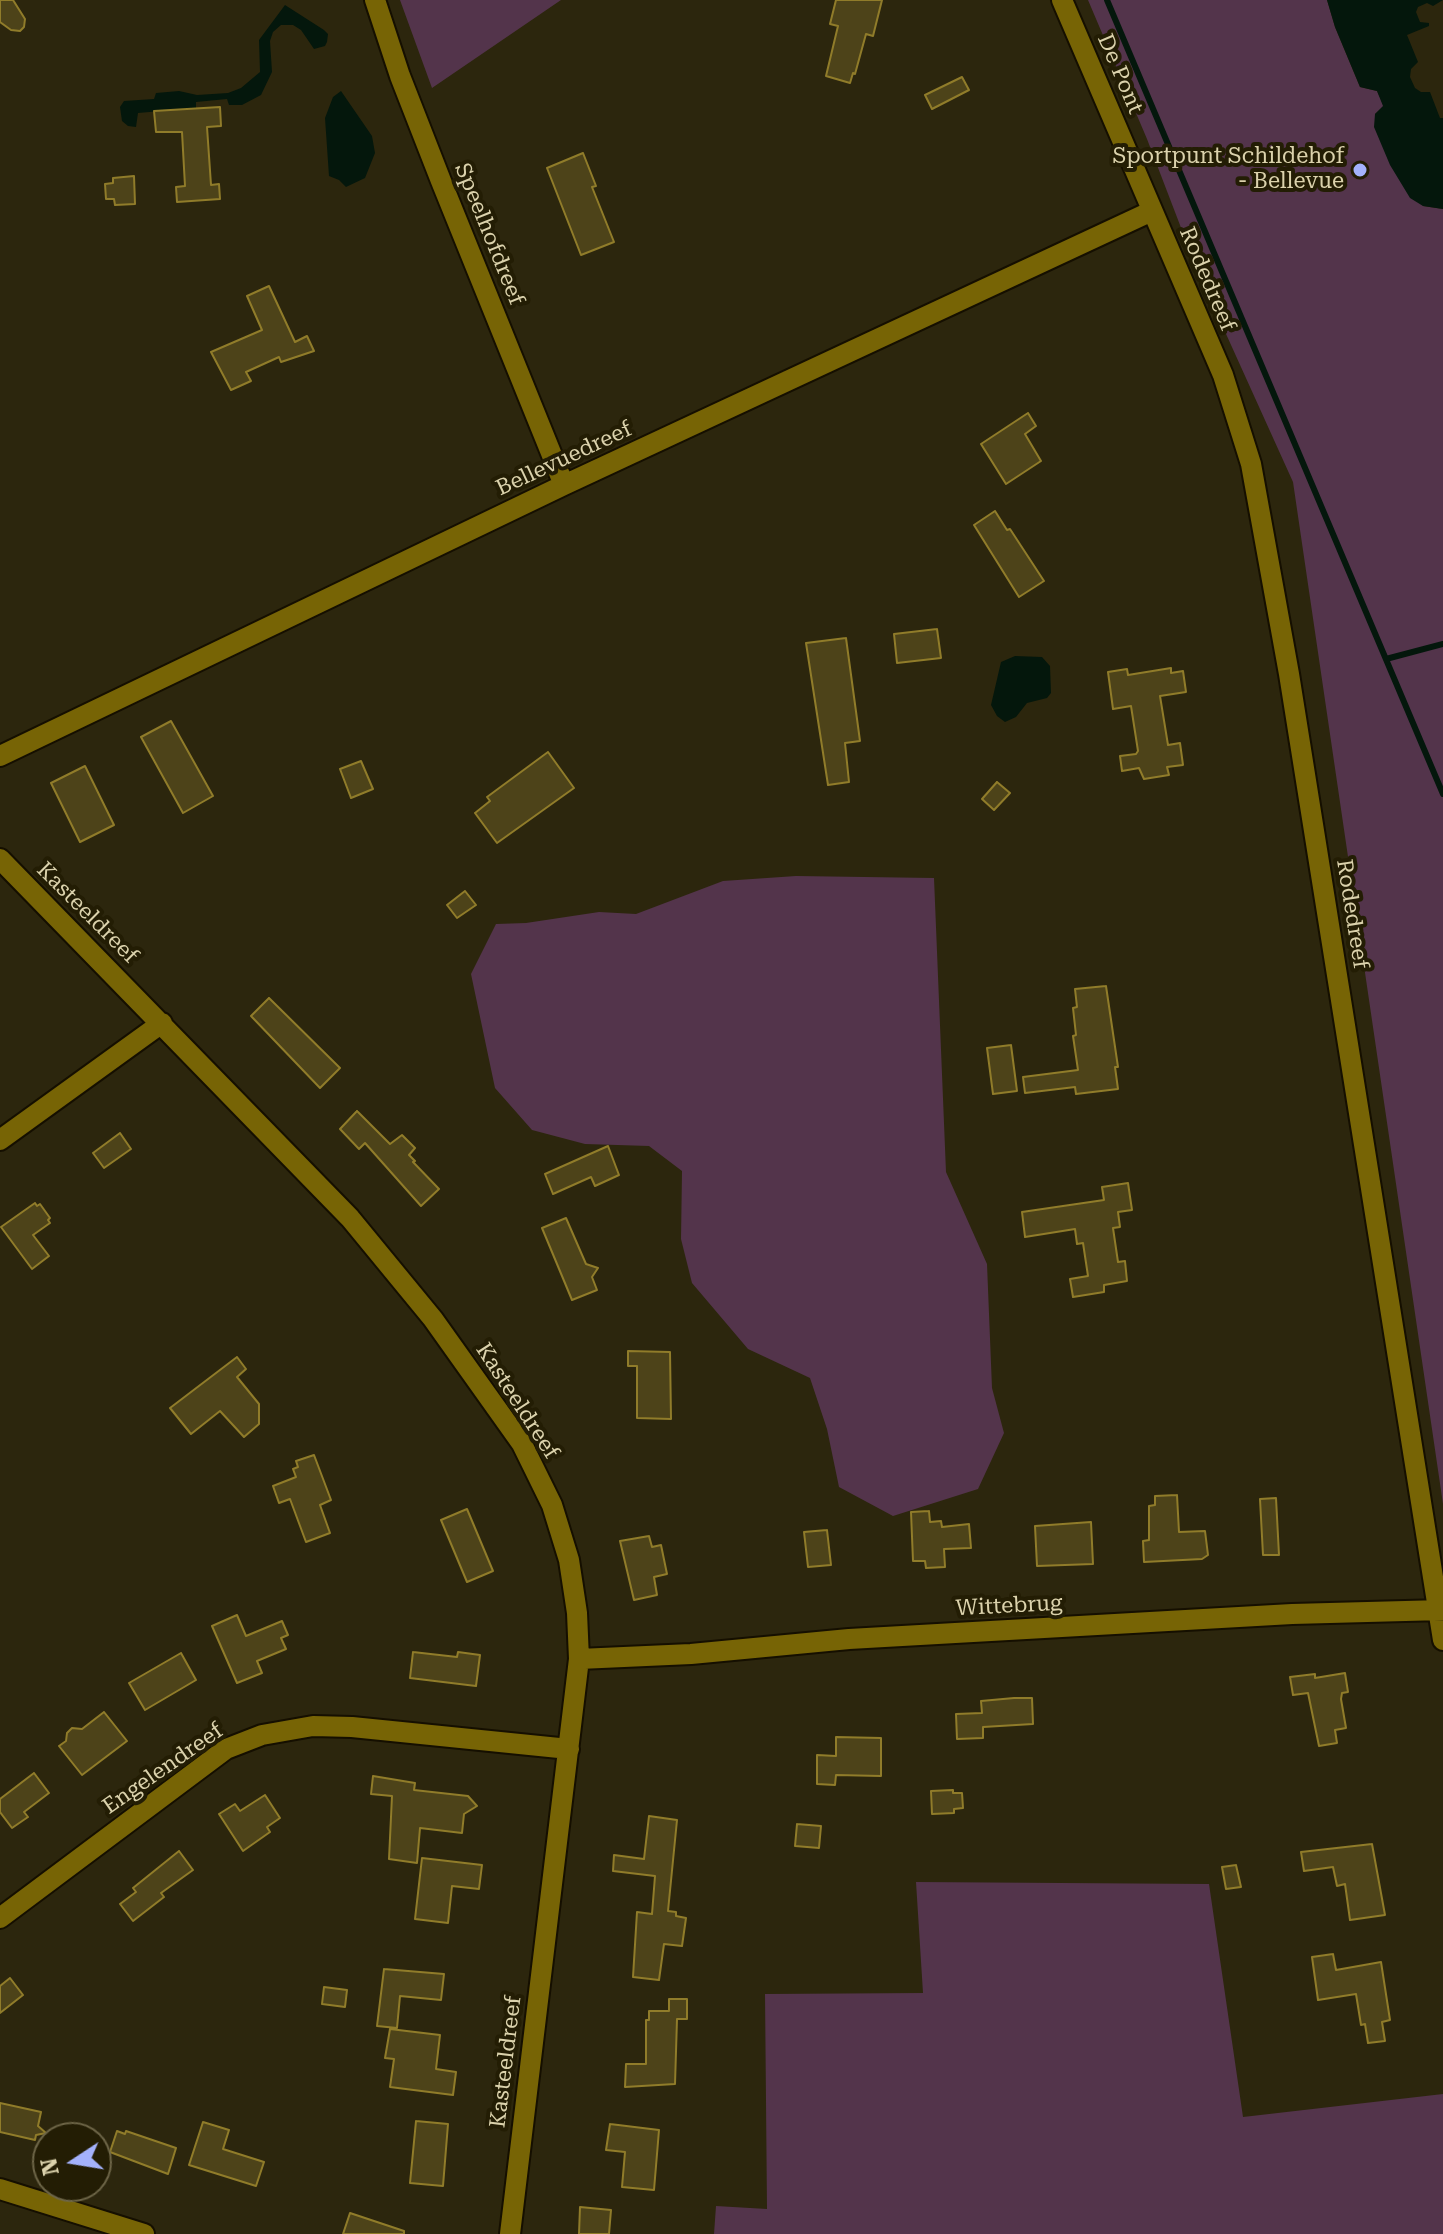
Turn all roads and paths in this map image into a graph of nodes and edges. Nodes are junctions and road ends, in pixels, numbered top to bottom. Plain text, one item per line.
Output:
1 (375, 0) edge
2 (1062, 0) edge
3 (1152, 211) junction
4 (564, 485) junction
5 (0, 756) edge
6 (0, 859) edge
7 (162, 1023) junction
8 (0, 1140) edge
9 (1440, 1610) edge
10 (1443, 1640) edge
11 (579, 1659) junction
12 (569, 1749) junction
13 (0, 1918) edge
14 (0, 2189) edge
15 (144, 2234) edge
16 (510, 2234) edge

1 - 4 street, Speelhofdreef
2 - 3 street, De Pont
3 - 4 street, Bellevuedreef
3 - 9 street, Rodedreef
4 - 5 street, Bellevuedreef
6 - 7 street, Kasteeldreef
7 - 8 street
7 - 11 street, Kasteeldreef
9 - 10 street, Rodedreef
9 - 11 street, Wittebrug
11 - 12 street, Kasteeldreef
12 - 13 street, Engelendreef
12 - 16 street, Kasteeldreef
14 - 15 street

